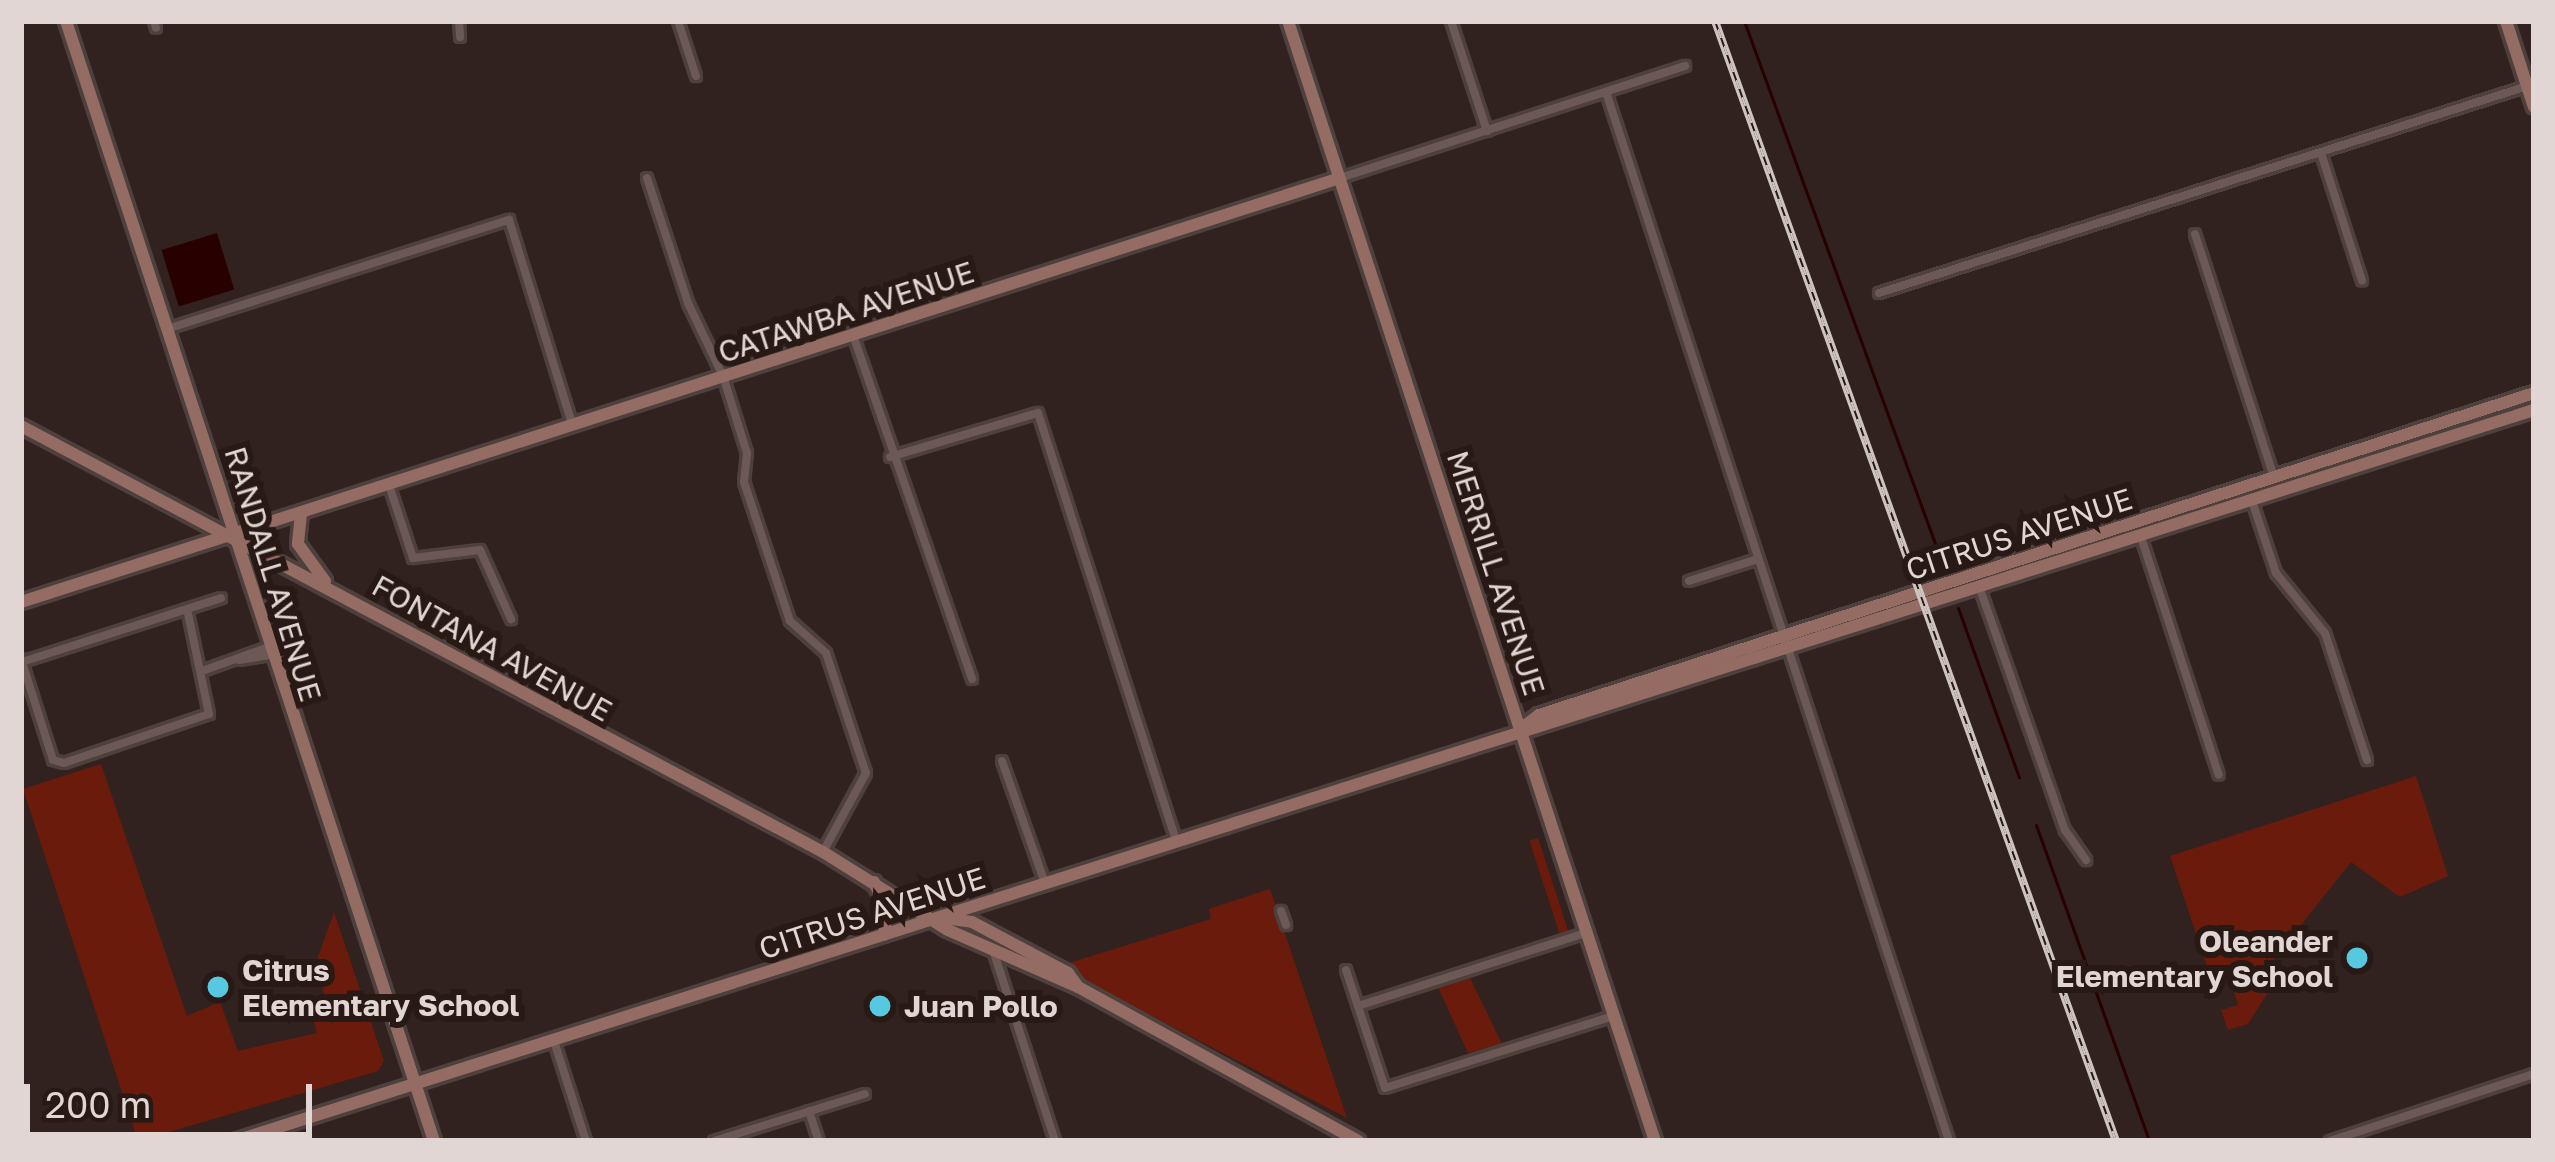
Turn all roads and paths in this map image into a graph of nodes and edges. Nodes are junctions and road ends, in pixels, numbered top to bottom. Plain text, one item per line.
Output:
1 (66, 21) edge
2 (459, 21) edge
3 (678, 21) edge
4 (1288, 21) edge
5 (1450, 21) edge
6 (2506, 21) edge
7 (460, 37) dead end
8 (1685, 66) dead end
9 (696, 76) dead end
10 (2531, 85) edge
11 (1606, 92) junction
12 (2534, 107) edge
13 (1486, 131) junction
14 (2320, 153) junction
15 (647, 178) dead end
16 (1340, 178) junction
17 (2195, 235) dead end
18 (2362, 281) dead end
19 (1879, 293) dead end
20 (170, 328) junction
21 (853, 335) junction
22 (723, 376) junction
23 (2534, 393) edge
24 (2534, 410) edge
25 (21, 426) edge
26 (572, 426) junction
27 (890, 457) junction
28 (2274, 476) junction
29 (388, 485) junction
30 (2252, 501) junction
31 (301, 514) junction
32 (236, 535) junction
33 (2141, 537) junction
34 (1758, 559) junction
35 (1689, 581) dead end
36 (330, 586) junction
37 (1980, 589) junction
38 (221, 598) dead end
39 (21, 602) edge
40 (188, 609) junction
41 (511, 619) dead end
42 (1783, 634) junction
43 (1788, 650) junction
44 (270, 651) junction
45 (22, 661) edge
46 (202, 671) junction
47 (972, 679) dead end
48 (1522, 728) junction
49 (2367, 760) dead end
50 (1002, 761) dead end
51 (2219, 775) dead end
52 (1176, 841) junction
53 (823, 852) junction
54 (2086, 860) dead end
55 (873, 881) junction
56 (1045, 883) junction
57 (994, 899) junction
58 (1281, 911) dead end
59 (938, 918) junction
60 (1286, 925) dead end
61 (1587, 933) junction
62 (884, 935) junction
63 (1000, 937) junction
64 (994, 953) junction
65 (1346, 970) dead end
66 (1078, 988) junction
67 (1358, 1006) junction
68 (1614, 1016) junction
69 (553, 1040) junction
70 (2534, 1074) edge
71 (415, 1084) junction
72 (865, 1094) dead end
73 (809, 1111) junction
74 (235, 1141) edge
75 (434, 1141) edge
76 (586, 1141) edge
77 (714, 1141) edge
78 (819, 1141) edge
79 (1055, 1141) edge
80 (1358, 1141) edge
81 (1655, 1141) edge
82 (1949, 1141) edge
83 (2330, 1141) edge

1 - 20 main road, RANDALL AVENUE
2 - 7 street
3 - 9 street
4 - 16 main road, MERRILL AVENUE
5 - 13 street
6 - 10 main road
8 - 11 street, CATAWBA AVENUE
10 - 12 main road
10 - 14 street
11 - 13 street, CATAWBA AVENUE
11 - 34 street
13 - 16 street, CATAWBA AVENUE
14 - 18 street
14 - 19 street
15 - 22 street
16 - 21 main road, CATAWBA AVENUE
16 - 48 main road, MERRILL AVENUE
17 - 28 street
20 - 26 street
20 - 32 main road, RANDALL AVENUE
21 - 22 main road, CATAWBA AVENUE
21 - 27 street
22 - 26 main road, CATAWBA AVENUE
22 - 53 street
23 - 28 main road, CITRUS AVENUE
24 - 30 main road, CITRUS AVENUE
25 - 32 main road, FONTANA AVENUE
26 - 29 main road, CATAWBA AVENUE
27 - 47 street
27 - 52 street
28 - 42 main road, CITRUS AVENUE
29 - 31 main road, CATAWBA AVENUE
29 - 41 street
30 - 33 main road, CITRUS AVENUE
30 - 49 street
31 - 32 main road, CATAWBA AVENUE
31 - 36 main road
32 - 36 main road, FONTANA AVENUE
32 - 39 main road, CATAWBA AVENUE
32 - 44 main road, RANDALL AVENUE
33 - 37 main road, CITRUS AVENUE
33 - 51 street
34 - 35 street
34 - 42 street
36 - 53 main road, FONTANA AVENUE
37 - 43 main road, CITRUS AVENUE
37 - 54 street
38 - 40 street
40 - 45 street
40 - 46 street
42 - 43 street
42 - 48 main road, CITRUS AVENUE
43 - 48 main road, CITRUS AVENUE
43 - 82 street
44 - 46 street
44 - 71 main road, RANDALL AVENUE
45 - 46 street
48 - 52 main road, CITRUS AVENUE
48 - 61 main road, MERRILL AVENUE
50 - 56 street
52 - 56 main road, CITRUS AVENUE
53 - 55 main road, FONTANA AVENUE
55 - 59 main road, FONTANA AVENUE
55 - 62 main road
56 - 57 main road, CITRUS AVENUE
57 - 59 main road, CITRUS AVENUE
57 - 63 main road
58 - 60 street
59 - 62 main road, CITRUS AVENUE
59 - 63 main road, FONTANA AVENUE
59 - 64 main road, FONTANA AVENUE
61 - 67 street
61 - 68 main road, MERRILL AVENUE
62 - 69 main road, CITRUS AVENUE
63 - 66 main road, FONTANA AVENUE
64 - 66 main road, FONTANA AVENUE
64 - 79 street
65 - 67 street
66 - 80 main road, FONTANA AVENUE
67 - 68 street
68 - 81 main road, MERRILL AVENUE
69 - 71 main road, CITRUS AVENUE
69 - 76 street
70 - 83 street
71 - 74 main road, CITRUS AVENUE
71 - 75 main road, RANDALL AVENUE
72 - 73 street
73 - 77 street
73 - 78 street

